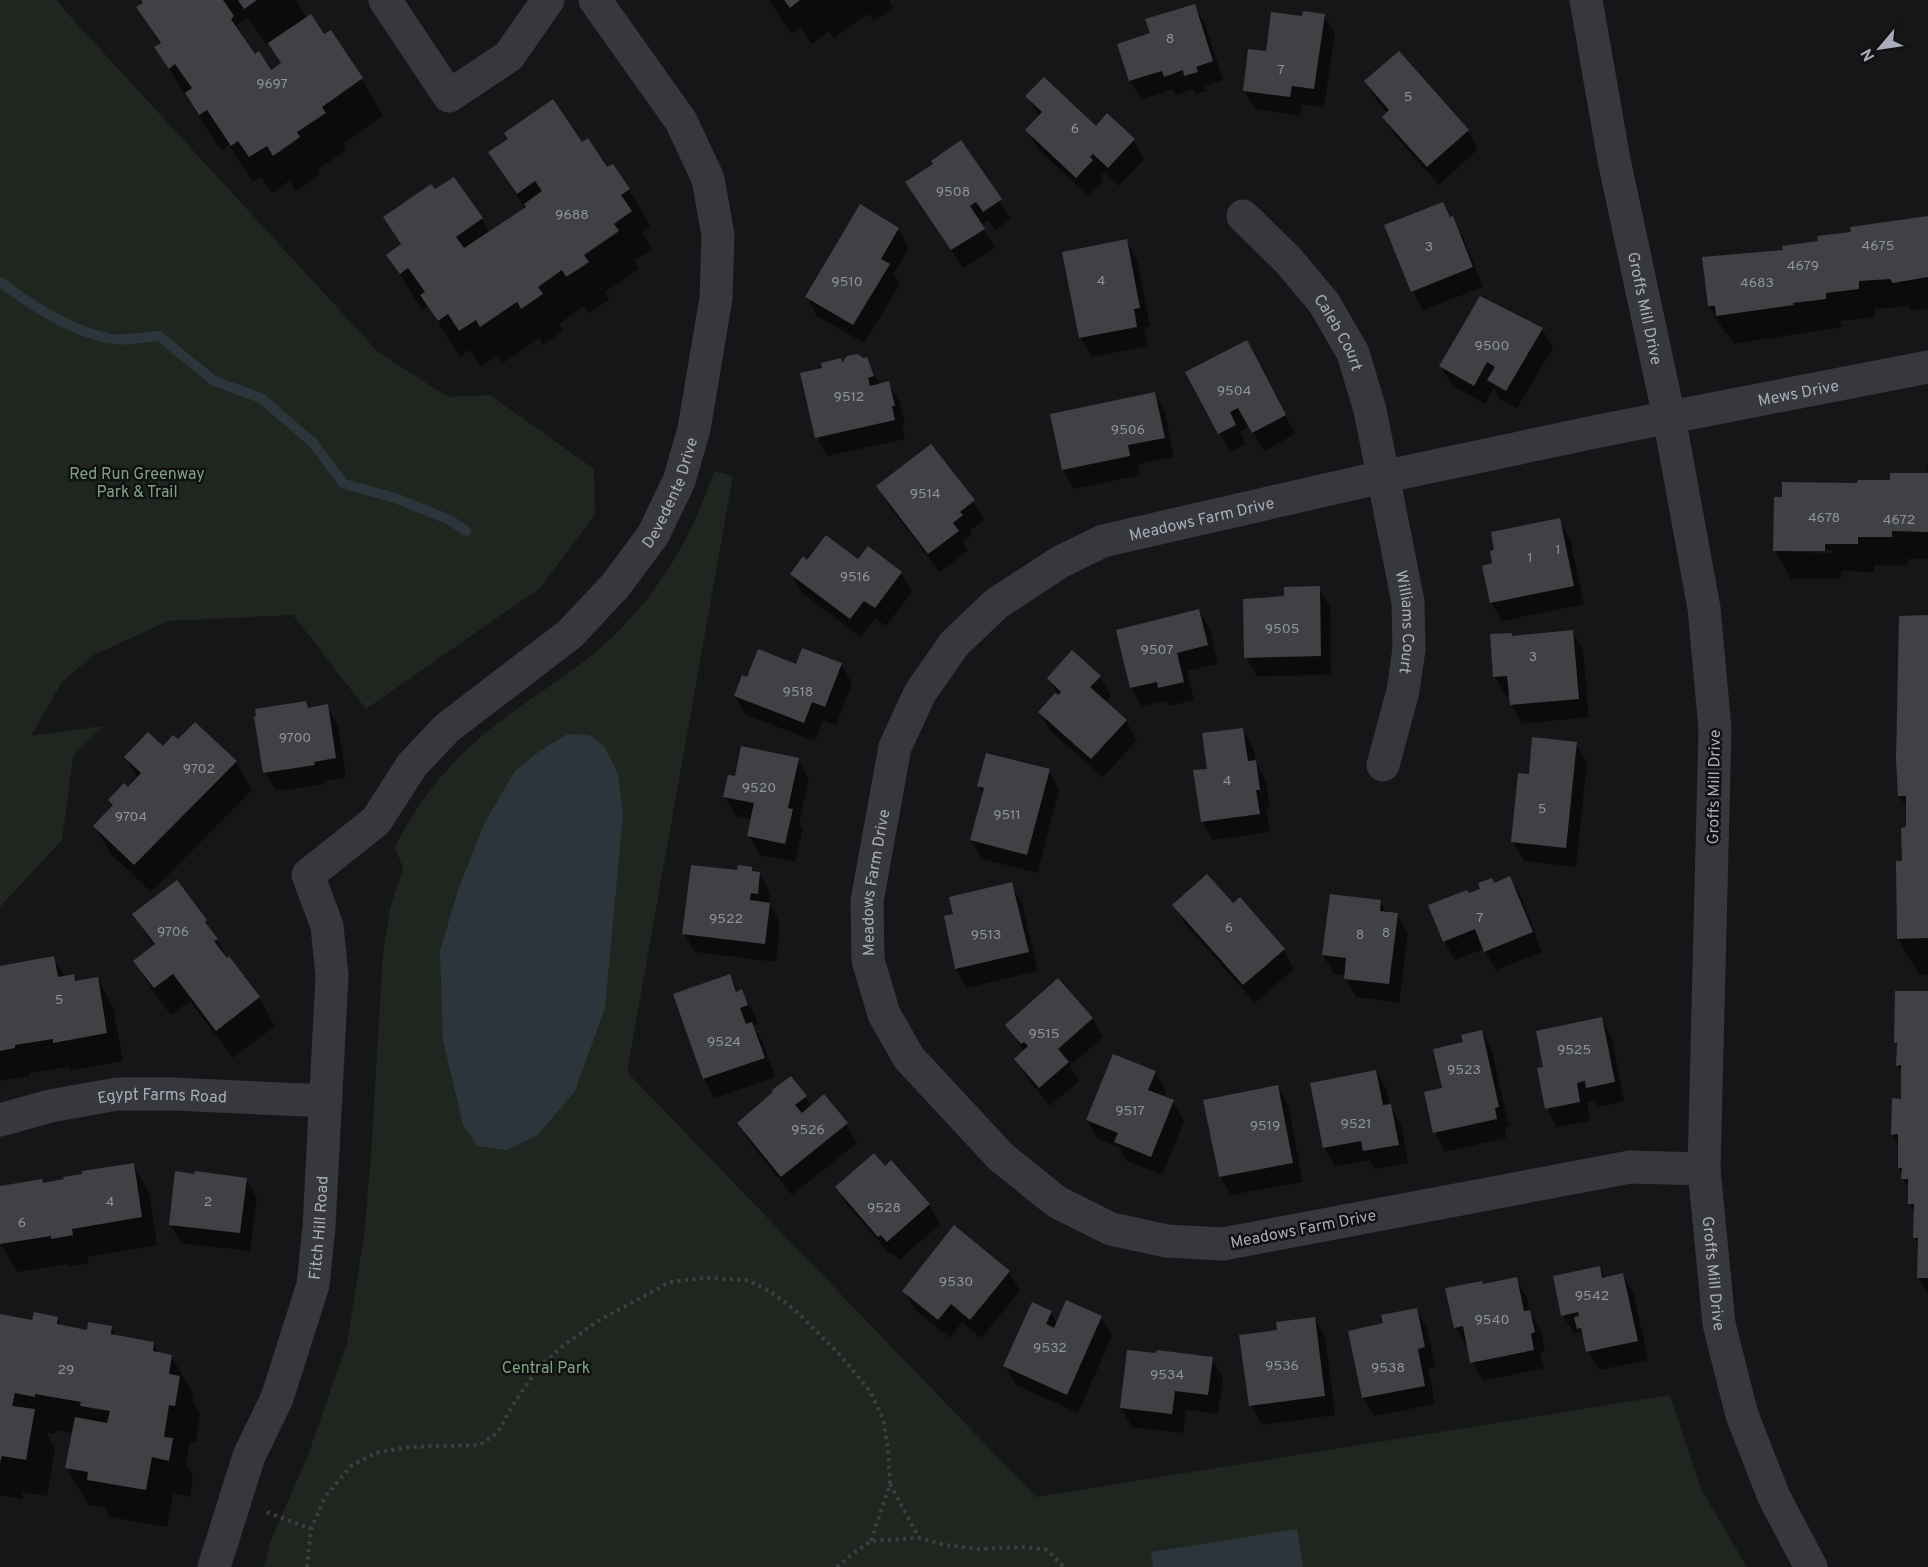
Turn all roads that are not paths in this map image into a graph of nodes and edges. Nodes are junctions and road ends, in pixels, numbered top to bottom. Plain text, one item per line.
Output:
1 (385, 0) edge
2 (548, 0) edge
3 (595, 0) edge
4 (1587, 0) edge
5 (1243, 216) dead end
6 (1928, 367) edge
7 (1669, 417) junction
8 (1382, 477) junction
9 (1383, 765) dead end
10 (308, 876) joint
11 (326, 1101) junction
12 (0, 1120) edge
13 (1704, 1169) junction
14 (214, 1567) edge
15 (1811, 1567) edge

1 - 2 street
3 - 10 street, Devedente Drive
4 - 7 street, Groffs Mill Drive
5 - 8 street, Caleb Court
6 - 7 street, Mews Drive
7 - 8 street, Meadows Farm Drive
7 - 13 street, Groffs Mill Drive
8 - 9 street, Williams Court
8 - 13 street, Meadows Farm Drive
10 - 11 street, Fitch Hill Road
11 - 12 street, Egypt Farms Road
11 - 14 street, Fitch Hill Road
13 - 15 street, Groffs Mill Drive

